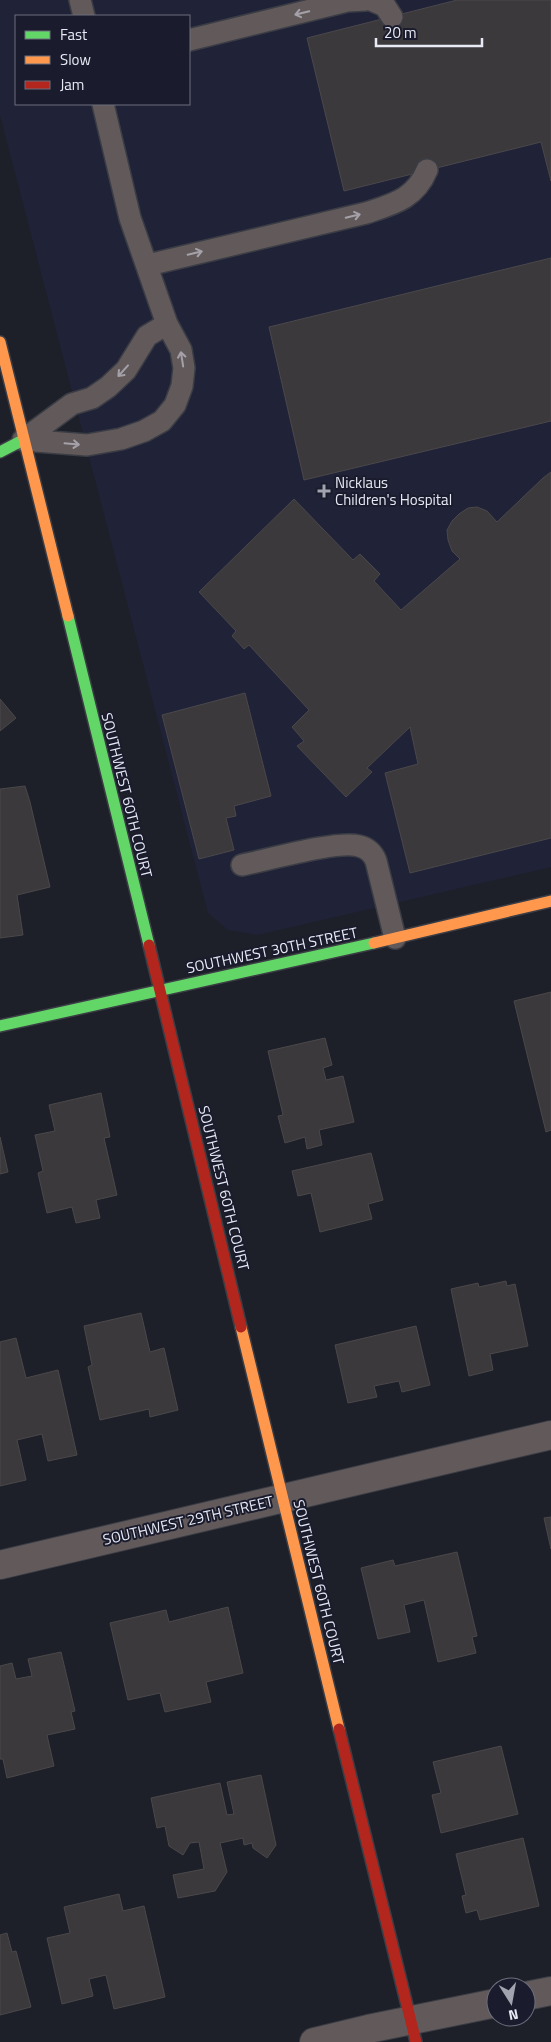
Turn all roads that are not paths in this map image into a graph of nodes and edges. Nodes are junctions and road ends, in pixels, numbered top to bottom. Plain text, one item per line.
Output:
1 (80, 0) edge
2 (366, 0) edge
3 (371, 0) edge
4 (84, 15) edge
5 (392, 17) dead end
6 (190, 40) edge
7 (103, 105) edge
8 (427, 170) dead end
9 (148, 265) junction
10 (168, 324) junction
11 (0, 342) edge
12 (23, 440) junction
13 (0, 452) edge
14 (242, 865) dead end
15 (551, 901) edge
16 (395, 938) junction
17 (160, 990) junction
18 (0, 1026) edge
19 (551, 1435) edge
20 (283, 1498) junction
21 (0, 1565) edge
22 (551, 1991) edge
23 (536, 1994) edge
24 (486, 2007) edge
25 (414, 2032) edge
26 (314, 2042) edge

1 - 4 lane
2 -> 6 lane
3 - 5 lane
7 - 9 lane
9 -> 8 lane
9 - 10 lane
10 -> 12 lane
12 -> 10 lane
11 - 12 street, SOUTHWEST 60TH COURT
12 - 13 street
12 - 17 street, SOUTHWEST 60TH COURT
14 - 16 lane
15 - 16 street, SOUTHWEST 30TH STREET
16 - 17 street, SOUTHWEST 30TH STREET
17 - 18 street, SOUTHWEST 30TH STREET
17 - 20 street, SOUTHWEST 60TH COURT
19 - 20 street, SOUTHWEST 29TH STREET
20 - 21 street, SOUTHWEST 29TH STREET
20 - 25 street, SOUTHWEST 60TH COURT
22 - 23 street
24 - 25 street
25 - 26 street

